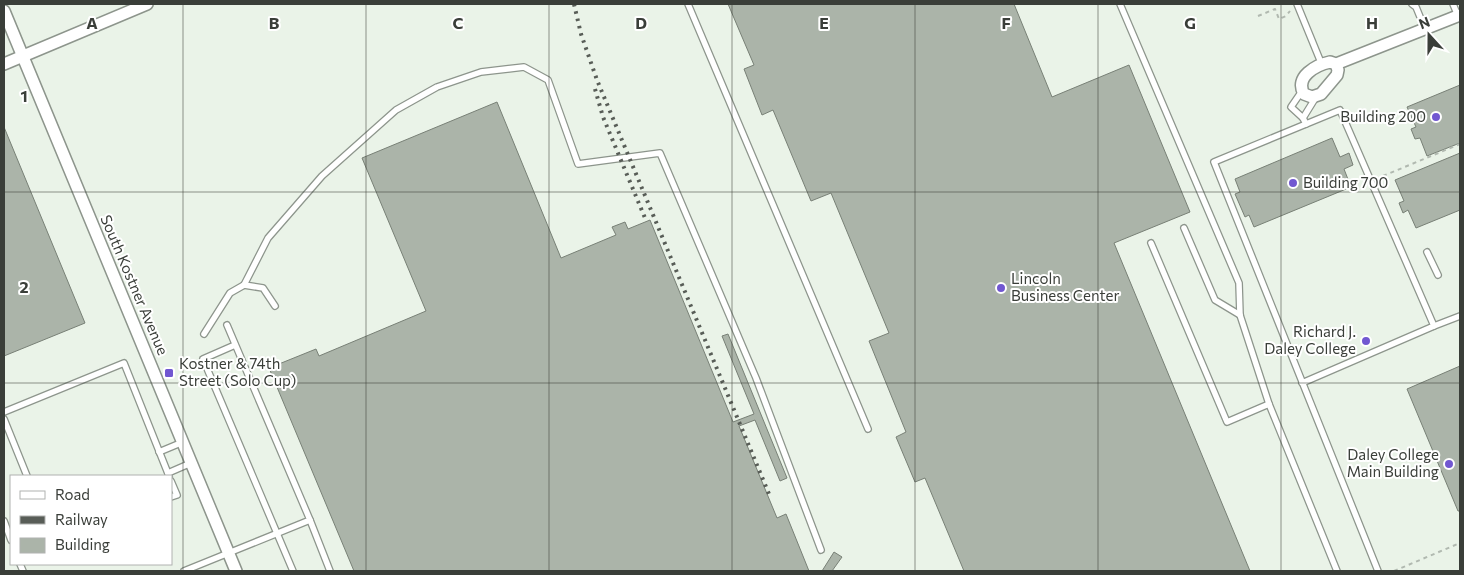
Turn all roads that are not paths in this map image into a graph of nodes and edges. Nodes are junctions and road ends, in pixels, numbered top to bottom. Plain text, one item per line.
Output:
1 (147, 4) edge
2 (688, 4) edge
3 (1120, 4) edge
4 (1412, 4) edge
5 (1453, 4) edge
6 (1294, 5) edge
7 (4, 11) edge
8 (1459, 15) edge
9 (1425, 29) junction
10 (22, 56) junction
11 (4, 64) edge
12 (1322, 64) junction
13 (1336, 64) junction
14 (1302, 90) junction
15 (1316, 97) junction
16 (1305, 121) junction
17 (1184, 228) dead end
18 (1151, 243) dead end
19 (1427, 252) dead end
20 (1438, 275) dead end
21 (244, 285) junction
22 (275, 306) dead end
23 (1240, 315) junction
24 (1460, 316) edge
25 (227, 325) dead end
26 (1434, 326) junction
27 (204, 334) dead end
28 (236, 346) junction
29 (1302, 383) junction
30 (1269, 404) junction
31 (4, 412) edge
32 (4, 419) edge
33 (868, 429) dead end
34 (183, 442) junction
35 (159, 452) junction
36 (192, 462) junction
37 (27, 475) edge
38 (169, 475) edge
39 (172, 484) edge
40 (172, 497) edge
41 (310, 520) junction
42 (4, 521) edge
43 (277, 533) junction
44 (10, 537) edge
45 (821, 550) dead end
46 (229, 553) junction
47 (184, 571) edge
48 (236, 571) edge
49 (293, 571) edge
50 (330, 571) edge
51 (1337, 571) edge
52 (1378, 571) edge

1 - 10 street
2 - 33 lane
3 - 23 lane
4 - 9 lane
5 - 8 lane
6 - 12 lane
7 - 10 street, South Kostner Avenue
8 - 9 street
9 - 13 street
10 - 11 street
10 - 34 street, South Kostner Avenue
12 - 13 street
12 - 14 street
13 - 15 street
14 - 15 street
14 - 16 lane
15 - 16 lane
16 - 26 lane
16 - 29 lane
17 - 23 lane
18 - 30 lane
19 - 20 lane
21 - 22 lane
21 - 27 lane
21 - 45 lane
23 - 30 lane
24 - 26 lane
25 - 28 lane
26 - 29 lane
28 - 41 lane
28 - 43 lane
29 - 52 lane
30 - 51 lane
31 - 35 lane
32 - 37 lane
34 - 35 lane
34 - 36 street, South Kostner Avenue
35 - 38 lane
36 - 38 lane
36 - 46 street, South Kostner Avenue
39 - 40 lane
41 - 43 lane
41 - 50 lane
42 - 44 lane
43 - 46 lane
43 - 49 lane
46 - 47 lane
46 - 48 street, South Kostner Avenue

